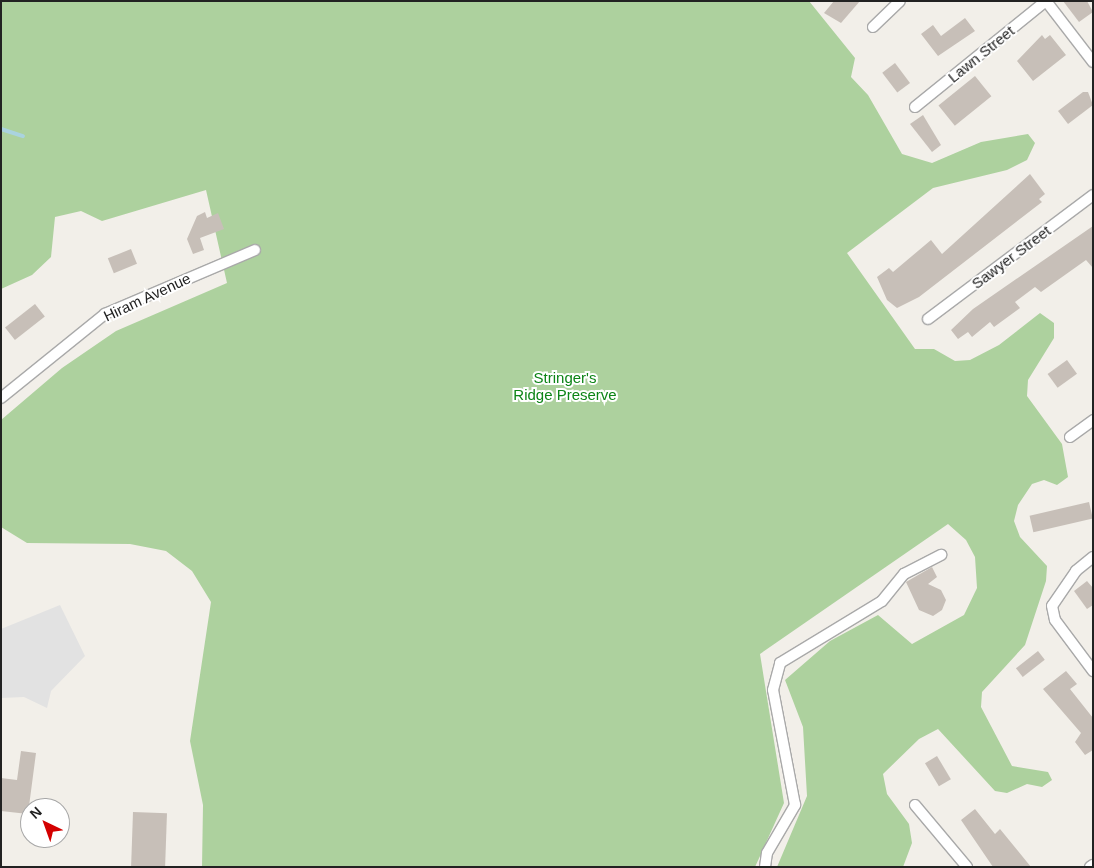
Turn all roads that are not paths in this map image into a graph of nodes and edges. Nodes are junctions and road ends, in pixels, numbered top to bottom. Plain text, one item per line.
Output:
1 (900, 1) edge
2 (1046, 1) edge
3 (873, 27) dead end
4 (1093, 62) edge
5 (915, 107) dead end
6 (1093, 196) edge
7 (255, 250) dead end
8 (928, 319) dead end
9 (1, 398) edge
10 (1093, 420) edge
11 (1070, 437) dead end
12 (941, 555) dead end
13 (1093, 557) edge
14 (1093, 671) edge
15 (915, 805) dead end
16 (765, 867) edge
17 (967, 867) edge

1 - 3 street
2 - 4 street
2 - 5 street, Lawn Street
6 - 8 street, Sawyer Street
7 - 9 street, Hiram Avenue
10 - 11 street
12 - 16 street
13 - 14 street
15 - 17 street

